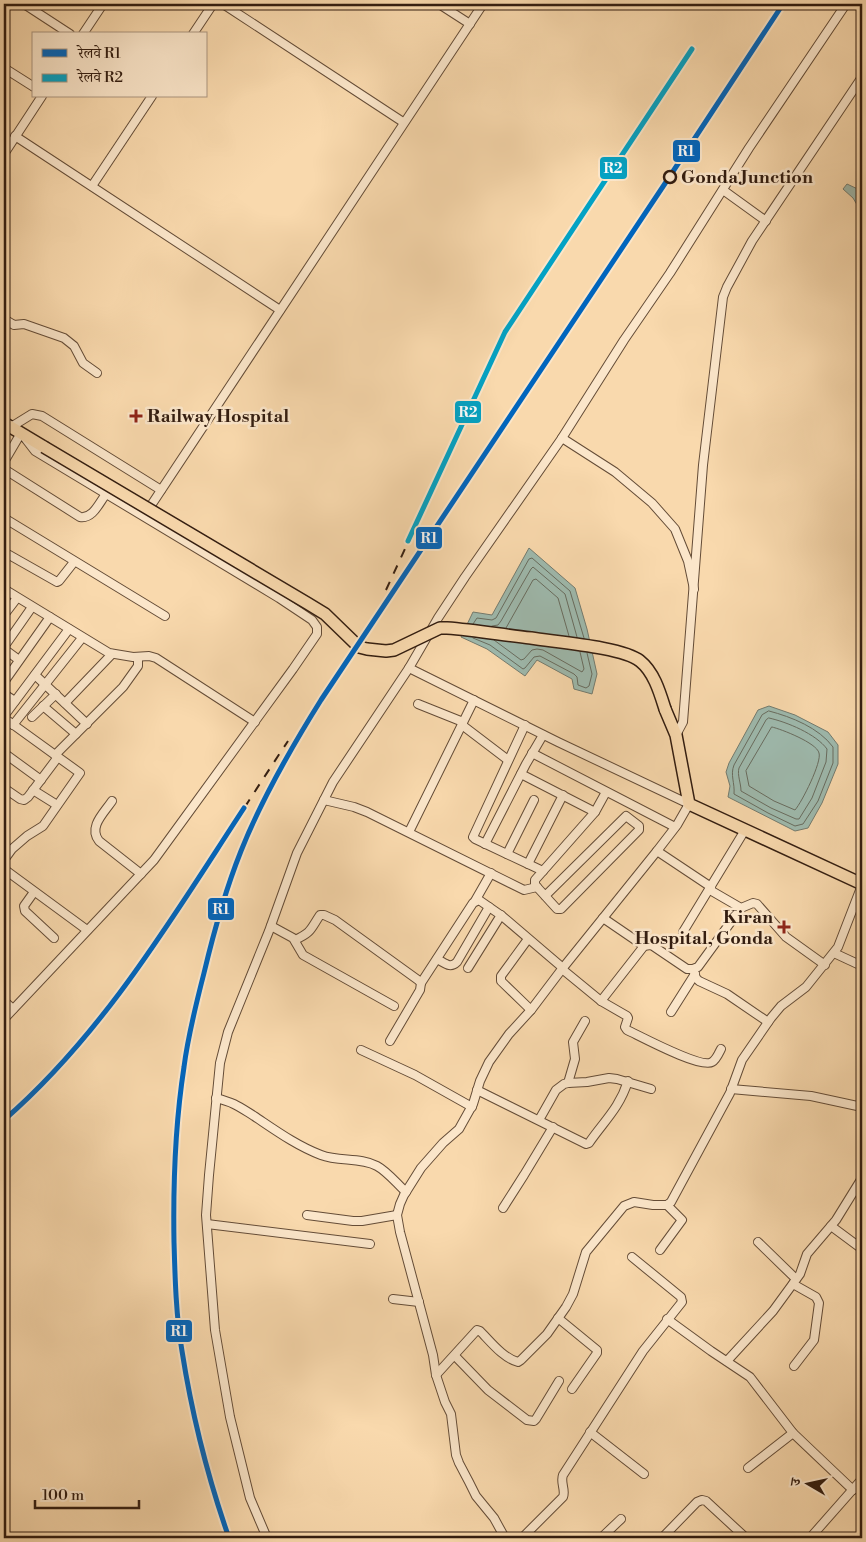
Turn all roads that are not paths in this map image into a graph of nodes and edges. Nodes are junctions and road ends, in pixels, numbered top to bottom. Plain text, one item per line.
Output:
1 (24, 4) edge
2 (213, 4) edge
3 (223, 4) edge
4 (439, 4) edge
5 (483, 4) edge
6 (846, 4) edge
7 (99, 5) edge
8 (470, 24) junction
9 (67, 32) edge
10 (84, 32) edge
11 (194, 32) edge
12 (4, 68) edge
13 (862, 77) edge
14 (32, 86) edge
15 (41, 98) edge
16 (151, 98) edge
17 (404, 122) junction
18 (4, 137) edge
19 (13, 139) junction
20 (4, 154) edge
21 (92, 186) junction
22 (722, 190) junction
23 (766, 221) junction
24 (280, 310) junction
25 (4, 319) edge
26 (97, 373) dead end
27 (12, 428) edge
28 (562, 438) junction
29 (4, 462) edge
30 (4, 469) edge
31 (161, 490) junction
32 (106, 494) junction
33 (143, 516) junction
34 (4, 518) edge
35 (4, 552) edge
36 (74, 562) junction
37 (4, 588) edge
38 (694, 588) junction
39 (17, 598) junction
40 (32, 607) junction
41 (4, 615) edge
42 (165, 616) dead end
43 (50, 617) junction
44 (69, 629) junction
45 (82, 638) junction
46 (4, 648) edge
47 (112, 654) junction
48 (138, 657) junction
49 (20, 660) junction
50 (409, 668) junction
51 (35, 675) junction
52 (4, 682) edge
53 (46, 685) junction
54 (4, 694) edge
55 (56, 694) junction
56 (474, 700) junction
57 (15, 701) junction
58 (65, 703) junction
59 (418, 704) dead end
60 (43, 706) junction
61 (4, 717) edge
62 (32, 717) dead end
63 (254, 722) junction
64 (462, 723) junction
65 (13, 724) junction
66 (87, 724) junction
67 (524, 725) junction
68 (76, 734) junction
69 (544, 735) junction
70 (676, 735) junction
71 (4, 753) edge
72 (532, 753) junction
73 (56, 756) junction
74 (508, 760) junction
75 (521, 774) junction
76 (40, 780) junction
77 (4, 788) edge
78 (33, 790) junction
79 (606, 792) junction
80 (563, 795) junction
81 (324, 800) junction
82 (534, 800) dead end
83 (112, 801) dead end
84 (689, 804) junction
85 (57, 805) junction
86 (595, 812) junction
87 (675, 827) junction
88 (745, 830) junction
89 (409, 832) junction
90 (485, 844) junction
91 (656, 852) junction
92 (507, 854) junction
93 (4, 860) edge
94 (528, 864) junction
95 (4, 869) edge
96 (543, 871) junction
97 (141, 874) junction
98 (491, 874) junction
99 (862, 885) edge
100 (537, 887) junction
101 (711, 888) junction
102 (34, 892) junction
103 (546, 896) junction
104 (475, 901) junction
105 (489, 907) junction
106 (740, 908) junction
107 (501, 915) junction
108 (603, 918) junction
109 (271, 926) junction
110 (88, 930) junction
111 (683, 932) dead end
112 (54, 938) dead end
113 (295, 940) junction
114 (528, 940) junction
115 (644, 946) junction
116 (834, 953) junction
117 (437, 959) junction
118 (825, 965) junction
119 (862, 966) edge
120 (468, 968) dead end
121 (562, 968) junction
122 (694, 971) junction
123 (421, 984) junction
124 (4, 1001) edge
125 (601, 1001) junction
126 (394, 1006) dead end
127 (13, 1009) junction
128 (531, 1010) junction
129 (671, 1012) dead end
130 (4, 1019) edge
131 (585, 1021) dead end
132 (768, 1022) junction
133 (390, 1040) dead end
134 (721, 1049) dead end
135 (361, 1050) dead end
136 (628, 1082) junction
137 (568, 1083) junction
138 (651, 1089) dead end
139 (731, 1089) junction
140 (477, 1090) junction
141 (216, 1098) junction
142 (472, 1107) junction
143 (862, 1107) edge
144 (539, 1120) junction
145 (552, 1127) junction
146 (862, 1178) edge
147 (406, 1192) junction
148 (667, 1205) junction
149 (503, 1208) dead end
150 (307, 1215) dead end
151 (397, 1215) junction
152 (207, 1224) junction
153 (831, 1226) junction
154 (758, 1242) dead end
155 (370, 1244) dead end
156 (862, 1249) edge
157 (660, 1250) dead end
158 (632, 1256) dead end
159 (794, 1281) junction
160 (393, 1299) dead end
161 (419, 1302) junction
162 (558, 1318) junction
163 (667, 1319) junction
164 (454, 1356) junction
165 (727, 1361) junction
166 (794, 1366) dead end
167 (436, 1375) junction
168 (560, 1381) dead end
169 (572, 1389) dead end
170 (590, 1432) junction
171 (793, 1433) junction
172 (748, 1468) dead end
173 (644, 1474) dead end
174 (862, 1479) edge
175 (853, 1490) junction
176 (621, 1519) dead end
177 (526, 1537) edge
178 (266, 1538) edge
179 (505, 1538) edge
180 (601, 1538) edge
181 (662, 1538) edge
182 (746, 1538) edge
183 (810, 1538) edge

1 - 9 street
2 - 11 street
3 - 17 street
4 - 8 street
5 - 8 street
6 - 22 street
7 - 10 street
8 - 17 street
12 - 14 street
13 - 23 street
15 - 19 street
16 - 21 street
17 - 24 street
18 - 19 street
19 - 20 street
19 - 21 street
21 - 24 street
22 - 23 street
22 - 28 street
23 - 38 street
24 - 31 street
25 - 26 street
27 - 29 street
27 - 31 street
27 - 32 street
27 - 70 highway, bridge
28 - 38 street
28 - 50 street
30 - 32 street
31 - 33 street
32 - 33 street
33 - 63 street
34 - 36 street
35 - 36 street
36 - 42 street
37 - 39 street
38 - 70 street
39 - 40 street
39 - 41 street
40 - 43 street
40 - 46 street
43 - 44 street
43 - 49 street
44 - 45 street
44 - 51 street
45 - 47 street
45 - 53 street
46 - 49 street
47 - 48 street
47 - 58 street
48 - 63 street
48 - 66 street
49 - 52 street
50 - 56 street
50 - 81 street
51 - 53 street
51 - 57 street
53 - 55 street
53 - 65 street
54 - 57 street
55 - 58 street
55 - 60 street
56 - 64 street
56 - 67 street
57 - 61 street
58 - 66 street
59 - 64 street
60 - 62 street
60 - 68 street
61 - 65 street
63 - 97 street
64 - 74 street
64 - 89 street
65 - 73 street
66 - 68 street
67 - 69 street
67 - 74 street
68 - 73 street
69 - 72 street
69 - 84 street
70 - 84 highway
71 - 76 street
72 - 75 street
72 - 79 street
73 - 76 street
73 - 85 street
74 - 90 street
75 - 80 street
75 - 90 street
76 - 78 street
77 - 78 street
78 - 85 street
79 - 86 street
79 - 87 street
80 - 86 street
80 - 94 street
81 - 89 street
81 - 109 street
82 - 92 street
83 - 97 street
84 - 87 street
84 - 88 highway
85 - 93 street
86 - 96 street
87 - 91 street
88 - 99 highway
88 - 101 street
89 - 98 street
90 - 92 street
91 - 101 street
91 - 108 street
92 - 94 street
94 - 96 street
95 - 102 street
96 - 100 street
97 - 110 street
98 - 100 street
98 - 104 street
99 - 116 street
100 - 103 street
101 - 106 street
101 - 111 street
102 - 110 street
102 - 112 street
103 - 103 street
104 - 105 street
104 - 117 street
105 - 107 street
105 - 117 street
106 - 118 street
106 - 122 street
107 - 114 street
107 - 120 street
108 - 115 street
108 - 121 street
109 - 113 street
109 - 141 street
110 - 127 street
113 - 123 street
113 - 126 street
114 - 121 street
114 - 128 street
115 - 122 street
115 - 125 street
116 - 118 street
116 - 119 street
117 - 123 street
118 - 132 street
121 - 125 street
121 - 128 street
122 - 129 street
122 - 132 street
123 - 133 street
124 - 127 street
125 - 134 street
127 - 130 street
128 - 140 street
131 - 137 street
132 - 139 street
135 - 142 street
136 - 137 street
136 - 138 street
136 - 145 street
137 - 144 street
139 - 143 street
139 - 148 street
140 - 142 street
140 - 144 street
141 - 147 street
141 - 152 street
142 - 147 street
144 - 145 street
145 - 149 street
146 - 153 street
147 - 151 street
148 - 157 street
148 - 162 street
150 - 151 street
151 - 161 street
152 - 155 street
152 - 178 street
153 - 156 street
153 - 159 street
154 - 159 street
158 - 163 street
159 - 165 street
159 - 166 street
160 - 161 street
161 - 167 street
162 - 164 street
162 - 169 street
163 - 165 street
163 - 170 street
164 - 167 street
164 - 168 street
165 - 171 street
167 - 179 street
170 - 173 street
170 - 177 street
171 - 172 street
171 - 175 street
174 - 175 street
175 - 183 street
176 - 180 street
181 - 182 street

